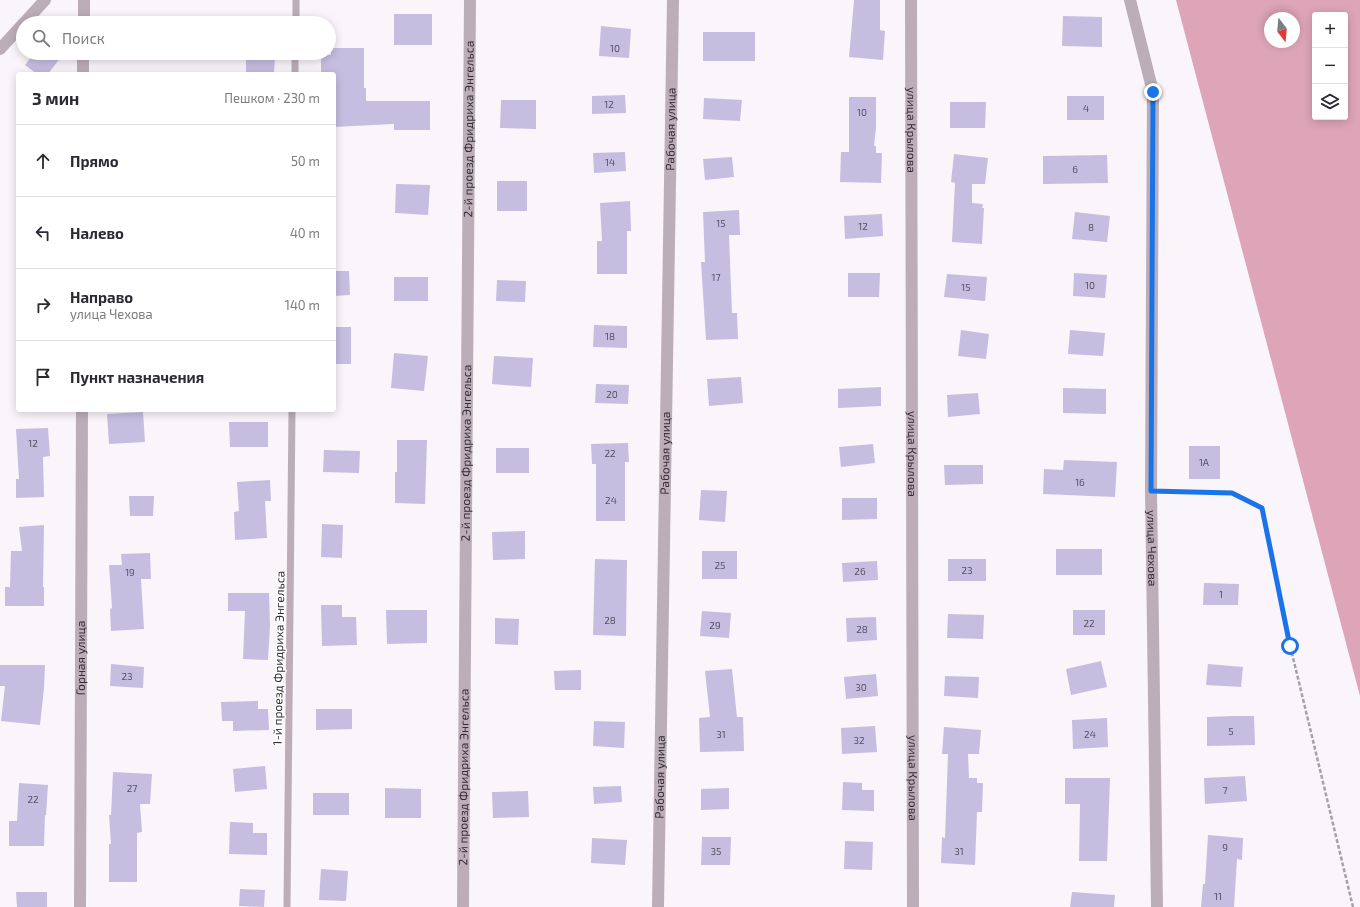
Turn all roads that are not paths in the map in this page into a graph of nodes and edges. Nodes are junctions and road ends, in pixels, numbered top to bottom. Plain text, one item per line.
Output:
1 (45, 0) edge
2 (84, 0) edge
3 (296, 0) edge
4 (470, 0) edge
5 (673, 0) edge
6 (911, 0) edge
7 (1130, 0) edge
8 (30, 16) edge
9 (84, 16) edge
10 (296, 16) edge
11 (16, 31) edge
12 (0, 49) edge
13 (83, 60) edge
14 (296, 60) edge
15 (83, 72) edge
16 (295, 72) edge
17 (82, 412) edge
18 (292, 412) edge
19 (80, 907) edge
20 (287, 907) edge
21 (463, 907) edge
22 (658, 907) edge
23 (913, 907) edge
24 (1157, 907) edge

1 - 8 street
2 - 9 street
3 - 10 lane
4 - 21 street, 2-й проезд Фридриха Энгельса
5 - 22 street, Рабочая улица
6 - 23 street, улица Крылова
7 - 24 street, улица Чехова
11 - 12 street
13 - 15 street
14 - 16 lane
17 - 19 street, Горная улица
18 - 20 lane, 1-й проезд Фридриха Энгельса

